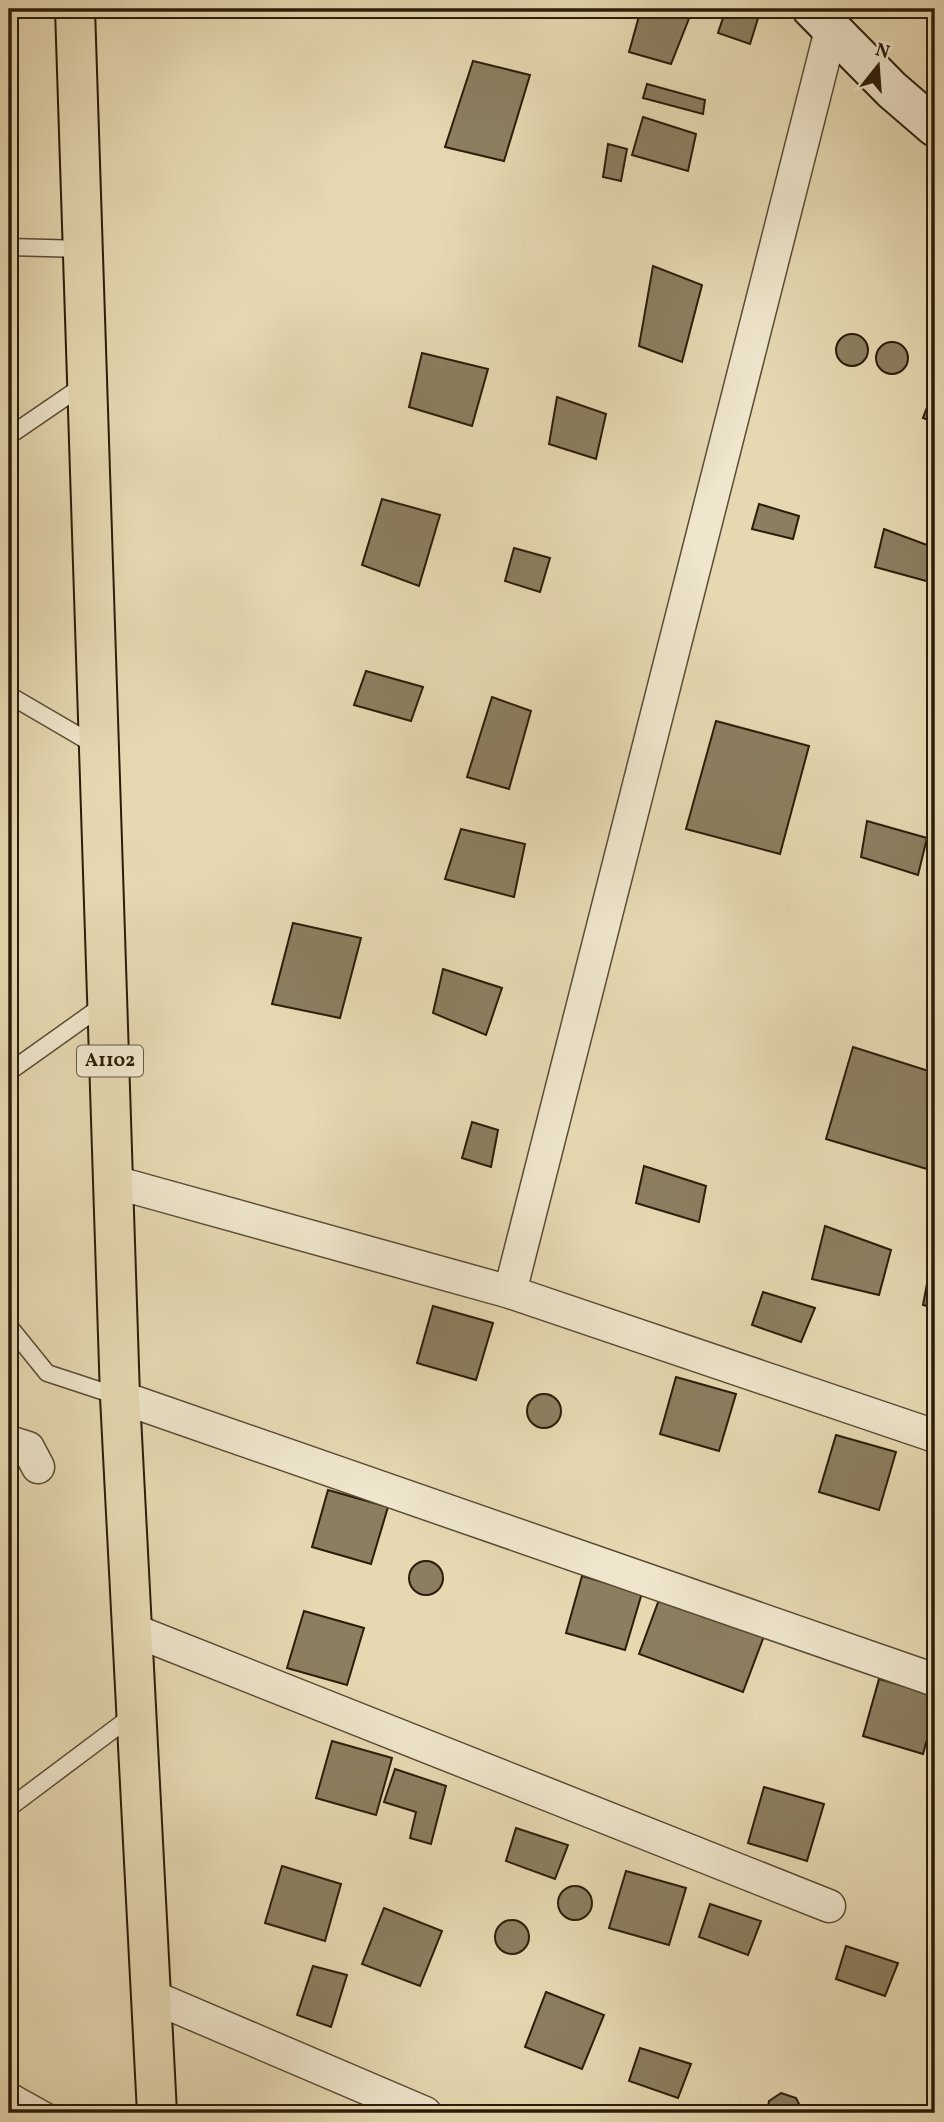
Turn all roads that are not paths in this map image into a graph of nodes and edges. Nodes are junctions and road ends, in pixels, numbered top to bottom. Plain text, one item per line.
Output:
1 (75, 9) edge
2 (822, 19) edge
3 (935, 127) edge
4 (9, 247) edge
5 (83, 249) junction
6 (88, 382) junction
7 (9, 436) edge
8 (9, 695) edge
9 (100, 748) junction
10 (108, 1002) junction
11 (9, 1072) edge
12 (114, 1182) junction
13 (510, 1292) junction
14 (9, 1326) edge
15 (120, 1397) junction
16 (935, 1436) edge
17 (9, 1443) edge
18 (38, 1466) dead end
19 (133, 1630) junction
20 (935, 1680) edge
21 (137, 1712) junction
22 (9, 1808) edge
23 (829, 1906) dead end
24 (151, 1996) junction
25 (9, 2090) edge
26 (50, 2113) edge
27 (157, 2113) edge
28 (425, 2113) edge

1 - 5 main road, A1102
2 - 3 main road
2 - 13 street
4 - 5 lane
5 - 6 main road, A1102
6 - 7 lane
6 - 9 main road, A1102
8 - 9 lane
9 - 10 main road, A1102
10 - 11 lane
10 - 12 main road, A1102
12 - 13 street
12 - 15 main road, A1102
13 - 16 street
14 - 15 lane
15 - 19 main road, A1102
15 - 20 street
17 - 18 street
19 - 21 main road, A1102
19 - 23 street
21 - 22 lane
21 - 24 main road, A1102
24 - 27 main road, A1102
24 - 28 street
25 - 26 lane

